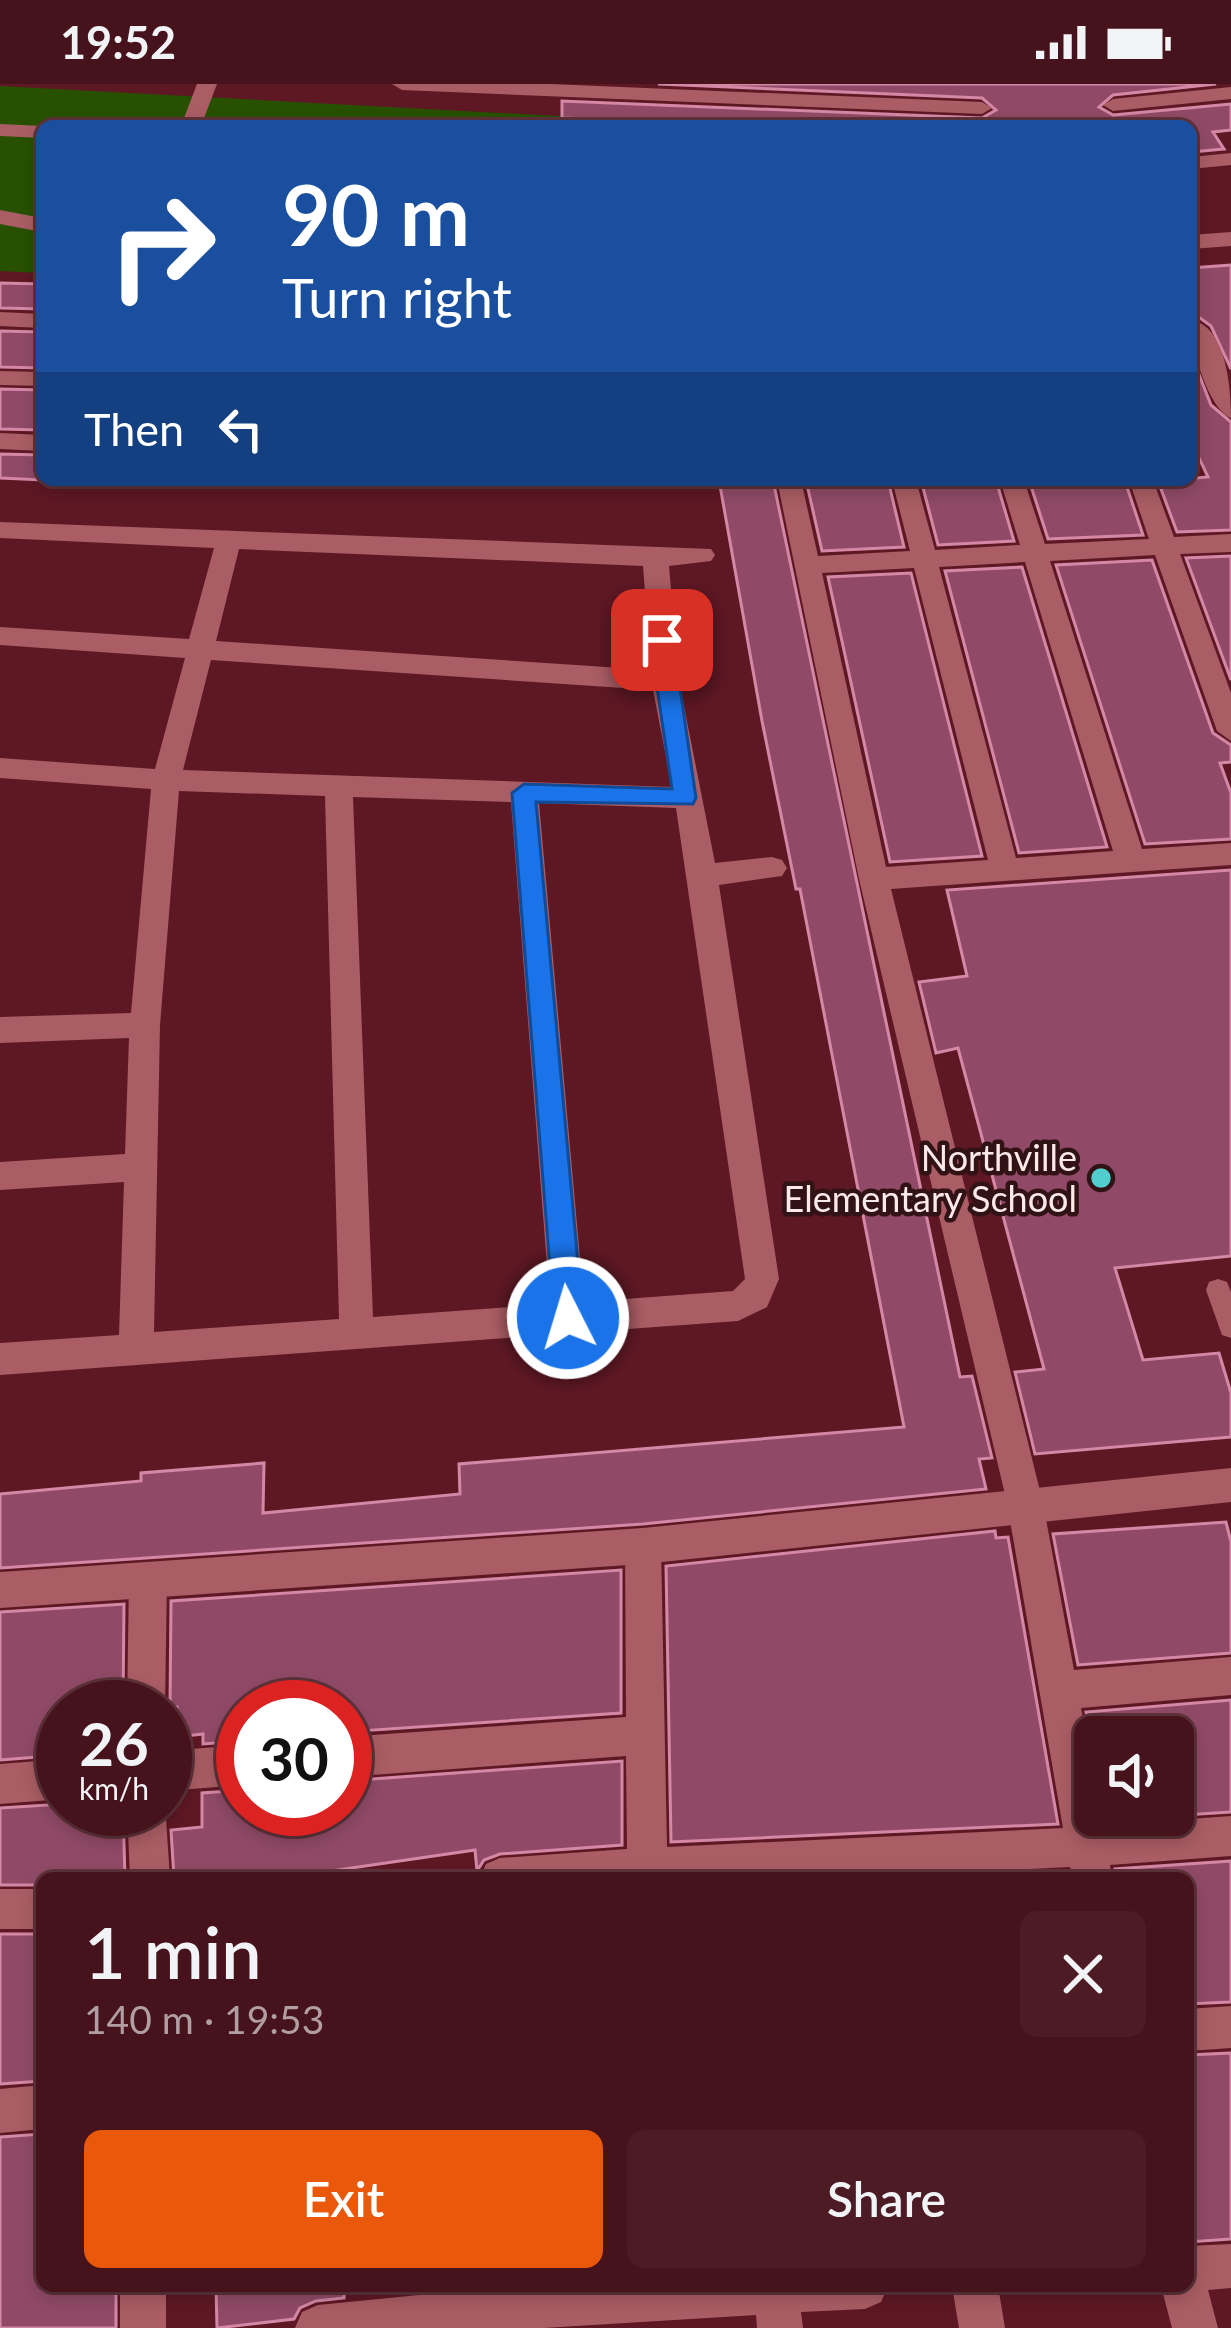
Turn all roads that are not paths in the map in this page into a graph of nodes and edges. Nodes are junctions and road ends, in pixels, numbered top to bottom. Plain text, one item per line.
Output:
1 (207, 84) edge
2 (402, 84) edge
3 (982, 84) edge
4 (702, 92) edge
5 (1231, 93) edge
6 (796, 96) edge
7 (890, 105) edge
8 (1111, 105) edge
9 (982, 117) edge
10 (193, 120) edge
11 (0, 130) edge
12 (36, 132) edge
13 (1231, 159) edge
14 (1197, 162) edge
15 (0, 218) edge
16 (36, 225) edge
17 (1231, 239) edge
18 (1197, 242) edge
19 (0, 319) edge
20 (36, 321) edge
21 (1231, 326) edge
22 (1197, 329) edge
23 (1197, 336) edge
24 (0, 378) edge
25 (36, 379) edge
26 (1231, 410) edge
27 (0, 441) edge
28 (36, 443) edge
29 (790, 486) edge
30 (906, 486) edge
31 (1014, 486) edge
32 (1143, 486) edge
33 (0, 530) edge
34 (228, 543) junction
35 (1231, 543) edge
36 (1166, 547) junction
37 (1036, 553) junction
38 (702, 555) dead end
39 (655, 558) junction
40 (926, 558) junction
41 (806, 565) junction
42 (0, 636) edge
43 (200, 646) junction
44 (665, 681) junction
45 (1231, 731) edge
46 (0, 768) edge
47 (166, 781) junction
48 (339, 788) junction
49 (524, 793) junction
50 (685, 798) junction
51 (1231, 854) edge
52 (1131, 861) junction
53 (772, 868) dead end
54 (1005, 870) junction
55 (704, 874) junction
56 (874, 879) junction
57 (145, 1025) junction
58 (0, 1030) edge
59 (142, 1167) junction
60 (0, 1176) edge
61 (1218, 1290) dead end
62 (568, 1318) junction
63 (1231, 1327) edge
64 (357, 1336) junction
65 (136, 1346) junction
66 (0, 1359) edge
67 (1231, 1485) edge
68 (1025, 1503) junction
69 (644, 1546) junction
70 (148, 1580) junction
71 (0, 1590) edge
72 (1231, 1676) edge
73 (146, 1680) edge
74 (1058, 1690) junction
75 (644, 1735) junction
76 (372, 1755) edge
77 (36, 1781) edge
78 (0, 1784) edge
79 (148, 1836) edge
80 (1231, 1836) edge
81 (1088, 1863) edge
82 (661, 1869) edge
83 (150, 1872) edge
84 (607, 1872) edge
85 (36, 1909) edge
86 (0, 1910) edge
87 (1231, 2027) edge
88 (1194, 2030) edge
89 (36, 2108) edge
90 (0, 2111) edge
91 (1231, 2266) edge
92 (1194, 2269) edge
93 (143, 2292) edge
94 (701, 2292) edge
95 (843, 2292) edge
96 (976, 2292) edge
97 (1186, 2292) edge
98 (778, 2310) edge
99 (558, 2316) edge
100 (370, 2326) edge
101 (143, 2328) edge
102 (318, 2328) edge
103 (982, 2328) edge
104 (1195, 2328) edge

1 - 10 street
2 - 4 street
3 - 9 street
4 - 6 street
5 - 8 street
6 - 7 street
7 - 9 street
11 - 12 street
13 - 14 street
15 - 16 street
17 - 18 street
19 - 20 street
21 - 22 street
23 - 26 street
24 - 25 street
27 - 28 street
29 - 41 street
30 - 40 street
31 - 37 street
32 - 36 street
33 - 34 street
34 - 39 street
34 - 43 street
35 - 36 street
36 - 37 street
36 - 45 street
37 - 40 street
37 - 52 street
38 - 39 street
39 - 44 street
40 - 41 street
40 - 54 street
41 - 56 street
42 - 43 street
43 - 44 street
43 - 47 street
44 - 50 street
46 - 47 street
47 - 48 street
47 - 57 street
48 - 49 street
48 - 64 street
49 - 50 street
49 - 62 street
50 - 55 street
51 - 52 street
52 - 54 street
53 - 55 street
54 - 56 street
55 - 62 street
56 - 68 street
57 - 58 street
57 - 59 street
59 - 60 street
59 - 65 street
61 - 63 lane
62 - 64 street
64 - 65 street
65 - 66 street
67 - 68 street
68 - 69 street
68 - 74 street
69 - 70 street
69 - 75 street
70 - 71 street
70 - 73 street
72 - 74 street
74 - 81 street
75 - 76 street
75 - 82 street
77 - 78 street
79 - 83 street
80 - 81 street
81 - 82 street
82 - 84 street
85 - 86 street
87 - 88 street
89 - 90 street
91 - 92 street
93 - 101 street
94 - 98 street
94 - 99 street
95 - 98 street
96 - 103 street
97 - 104 street
99 - 100 street
100 - 102 street

